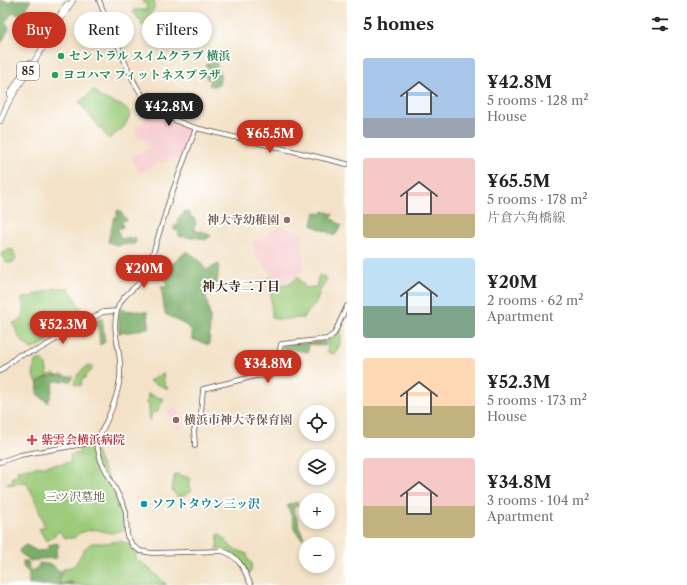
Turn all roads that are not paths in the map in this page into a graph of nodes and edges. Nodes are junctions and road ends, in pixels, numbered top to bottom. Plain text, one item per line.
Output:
1 (70, 0) edge
2 (73, 0) edge
3 (98, 0) edge
4 (0, 115) edge
5 (0, 121) edge
6 (196, 128) junction
7 (347, 164) edge
8 (347, 306) edge
9 (117, 311) junction
10 (0, 371) edge
11 (96, 442) junction
12 (195, 446) dead end
13 (0, 462) edge
14 (251, 585) edge

1 - 4 main road, 85
2 - 5 main road, 85
3 - 6 street
6 - 7 street
6 - 9 street
8 - 12 street
9 - 10 street
9 - 11 street
11 - 13 street
11 - 14 street

